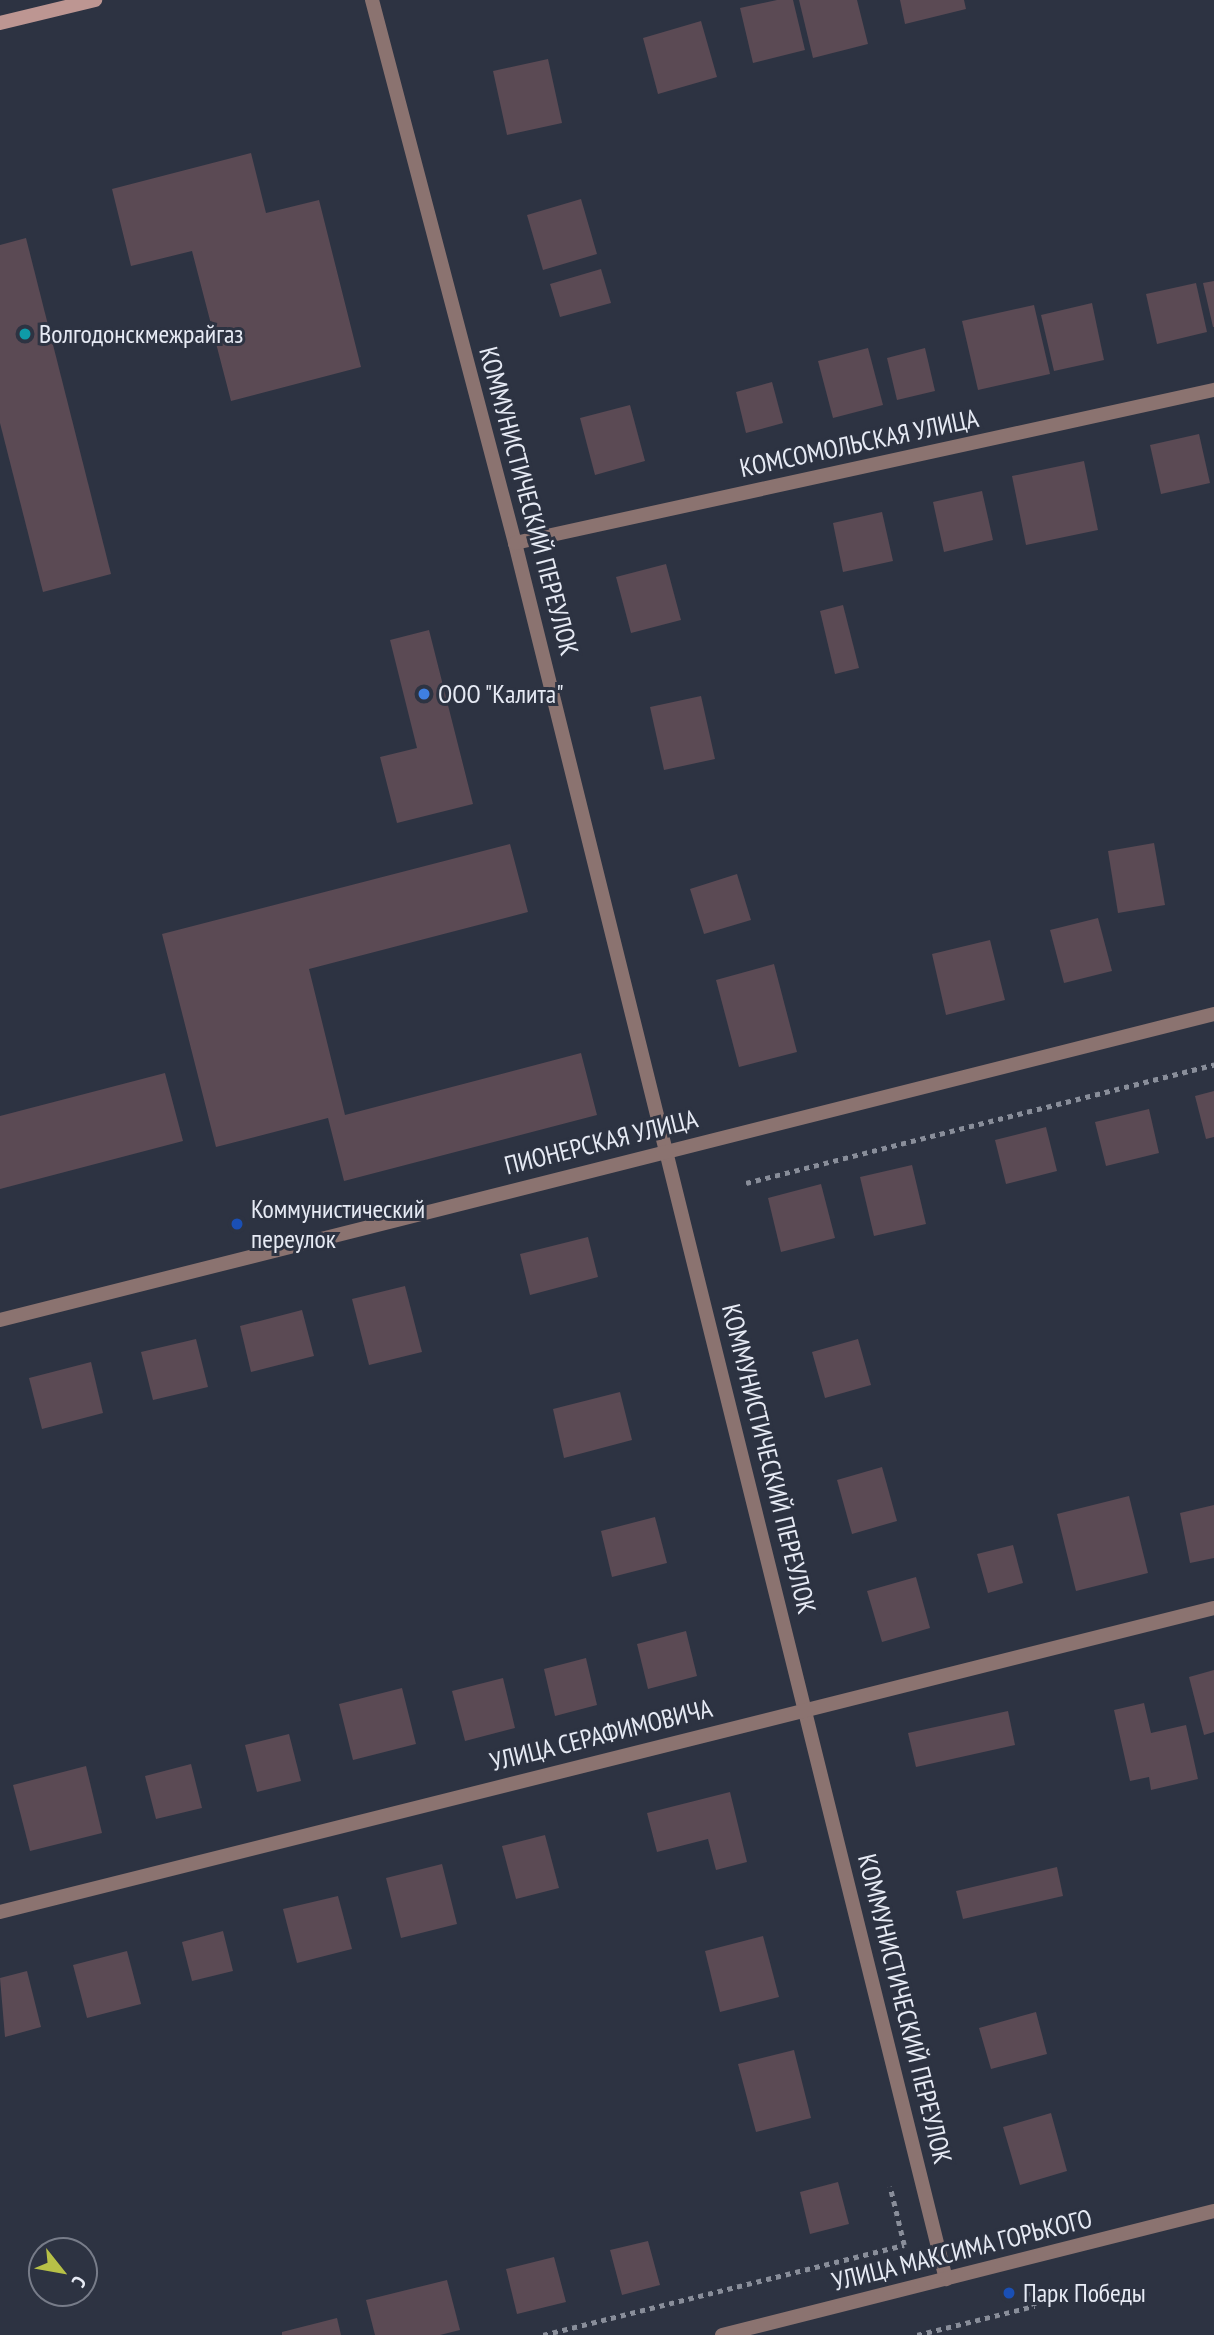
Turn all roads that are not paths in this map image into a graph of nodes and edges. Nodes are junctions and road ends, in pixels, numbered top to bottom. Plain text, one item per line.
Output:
1 (95, 0) edge
2 (372, 0) edge
3 (0, 23) edge
4 (1214, 390) edge
5 (515, 543) junction
6 (1214, 1014) edge
7 (668, 1150) junction
8 (0, 1320) edge
9 (1214, 1608) edge
10 (806, 1709) junction
11 (0, 1912) edge
12 (1214, 2211) edge
13 (946, 2280) junction
14 (722, 2335) edge

1 - 3 main road
2 - 5 street, КОММУНИСТИЧЕСКИЙ ПЕРЕУЛОК
4 - 5 street, КОМСОМОЛЬСКАЯ УЛИЦА
5 - 7 street, КОММУНИСТИЧЕСКИЙ ПЕРЕУЛОК
6 - 7 street, ПИОНЕРСКАЯ УЛИЦА
7 - 8 street, ПИОНЕРСКАЯ УЛИЦА
7 - 10 street, КОММУНИСТИЧЕСКИЙ ПЕРЕУЛОК
9 - 10 street, УЛИЦА СЕРАФИМОВИЧА
10 - 11 street, УЛИЦА СЕРАФИМОВИЧА
10 - 13 street, КОММУНИСТИЧЕСКИЙ ПЕРЕУЛОК
12 - 13 street, УЛИЦА МАКСИМА ГОРЬКОГО
13 - 14 street, УЛИЦА МАКСИМА ГОРЬКОГО

